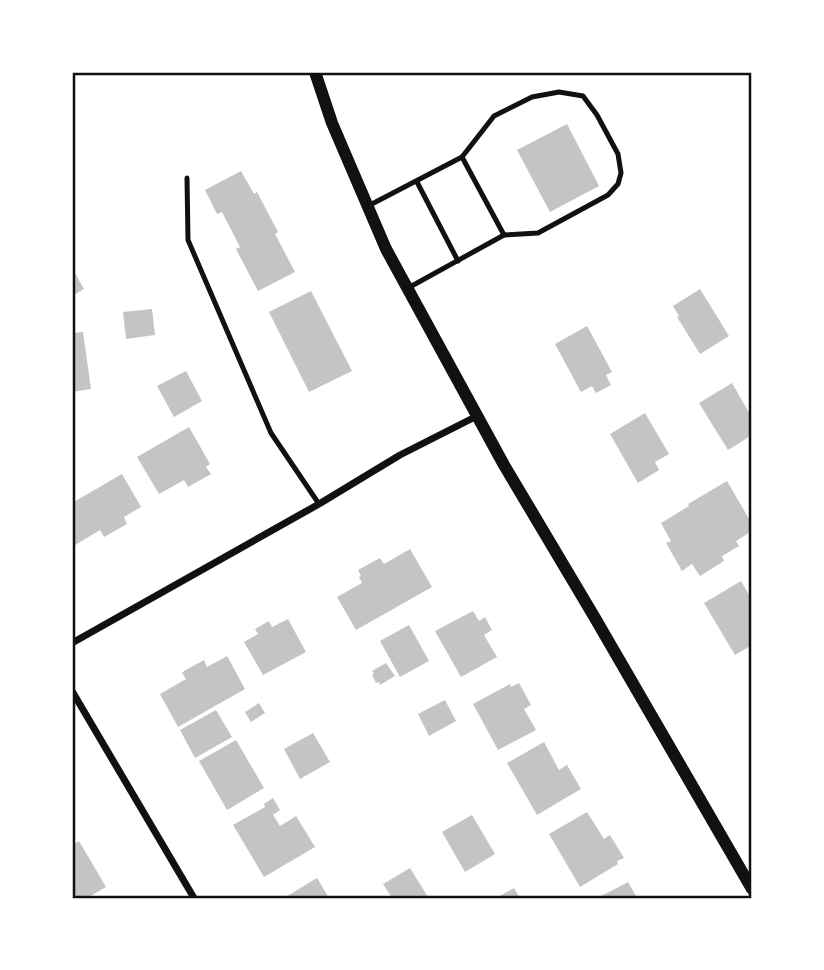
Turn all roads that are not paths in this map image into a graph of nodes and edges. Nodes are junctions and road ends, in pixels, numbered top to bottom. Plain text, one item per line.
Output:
1 (315, 72) edge
2 (462, 157) junction
3 (187, 178) dead end
4 (418, 181) junction
5 (368, 206) junction
6 (503, 235) junction
7 (458, 261) junction
8 (408, 288) junction
9 (477, 416) junction
10 (319, 504) junction
11 (72, 643) edge
12 (72, 691) edge
13 (752, 889) edge
14 (194, 898) edge

1 - 5 street
2 - 4 lane
2 - 6 lane
2 - 6 lane
3 - 10 lane
4 - 5 lane
4 - 7 lane
5 - 8 street
6 - 7 lane
7 - 8 lane
8 - 9 street
9 - 10 street
9 - 13 street
10 - 11 street
12 - 14 street

